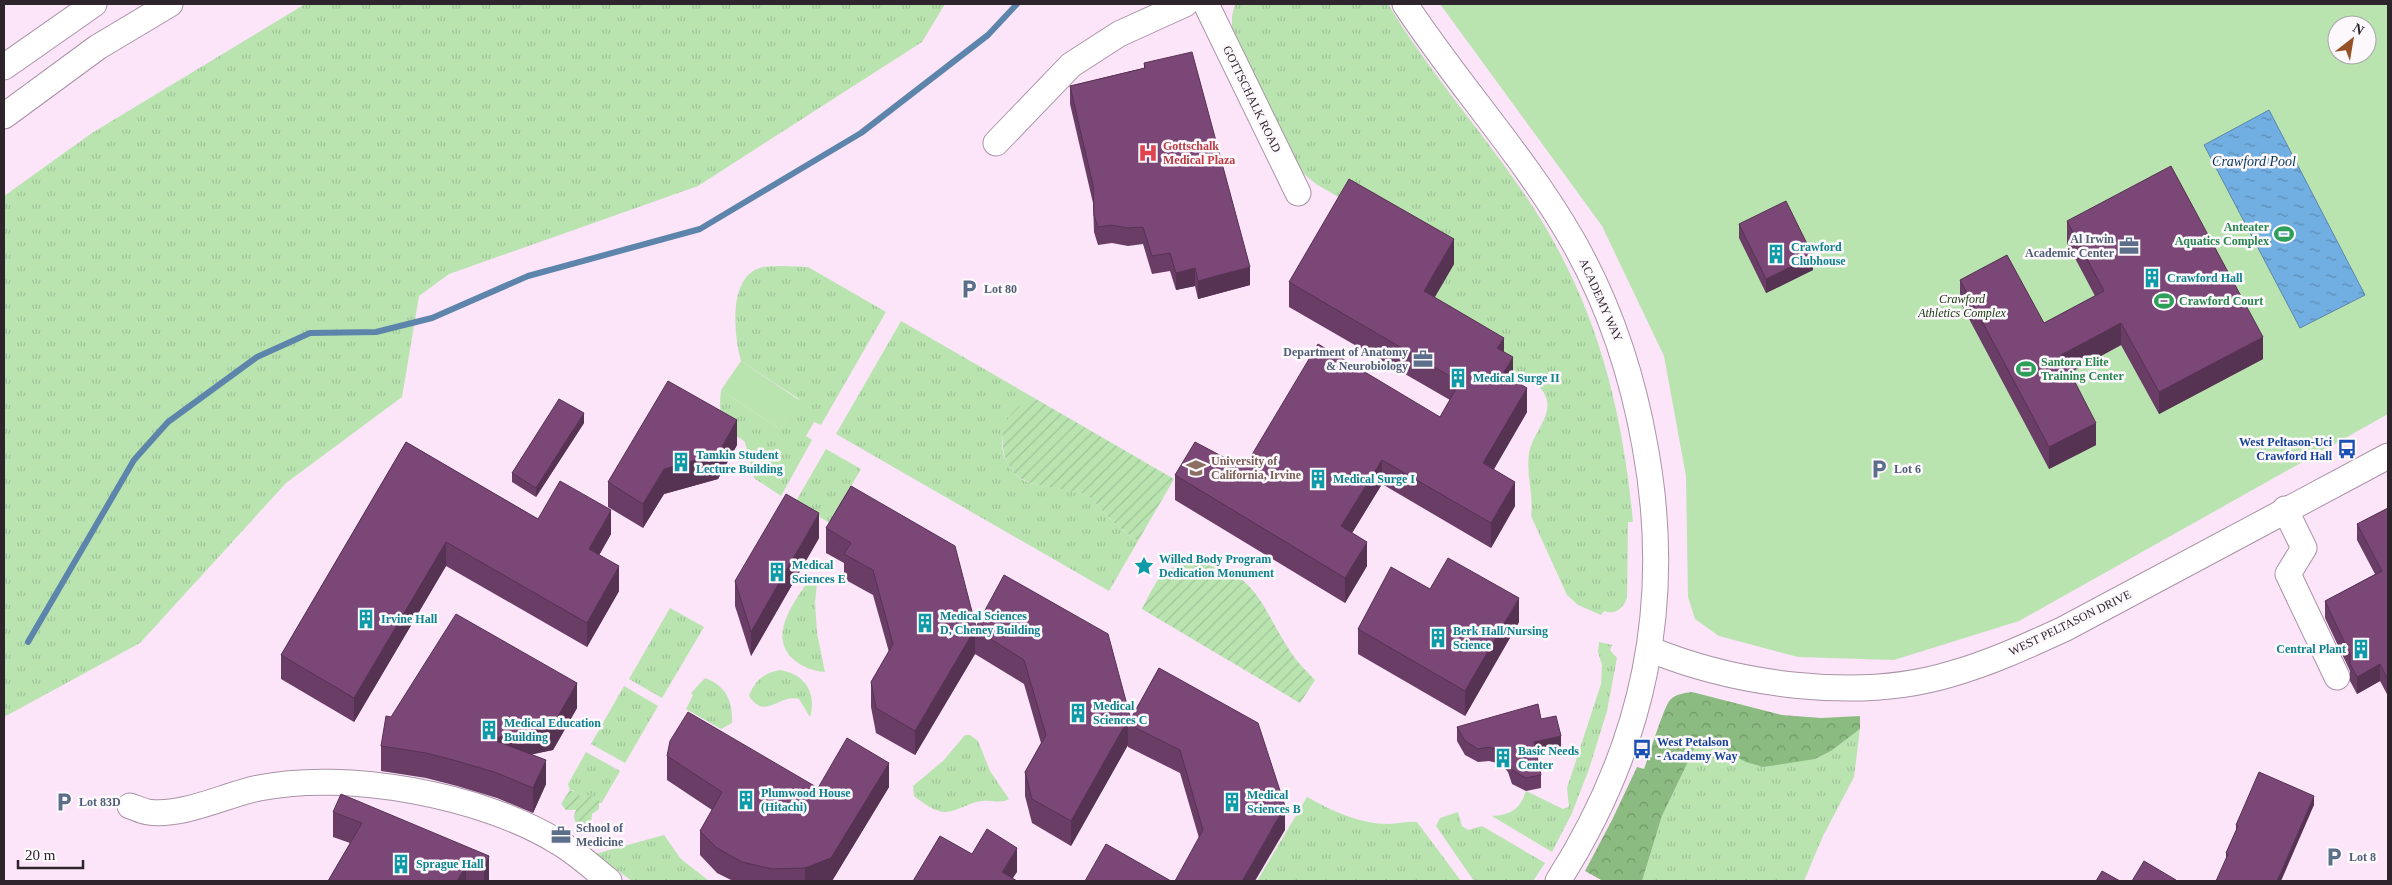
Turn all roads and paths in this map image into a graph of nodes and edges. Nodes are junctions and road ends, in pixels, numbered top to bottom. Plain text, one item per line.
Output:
1 (94, 4) edge
2 (170, 4) edge
3 (1185, 4) edge
4 (1206, 4) edge
5 (1405, 4) edge
6 (4, 67) edge
7 (4, 116) edge
8 (996, 143) dead end
9 (1298, 193) dead end
10 (2388, 456) edge
11 (2285, 509) junction
12 (1650, 648) junction
13 (2337, 677) dead end
14 (130, 806) dead end
15 (609, 881) edge
16 (1558, 881) edge

1 - 6 street
2 - 7 street
3 - 8 street
4 - 9 street, GOTTSCHALK ROAD
5 - 12 street, ACADEMY WAY
10 - 11 street, WEST PELTASON DRIVE
11 - 12 street, WEST PELTASON DRIVE
11 - 13 street
12 - 16 street
14 - 15 street

